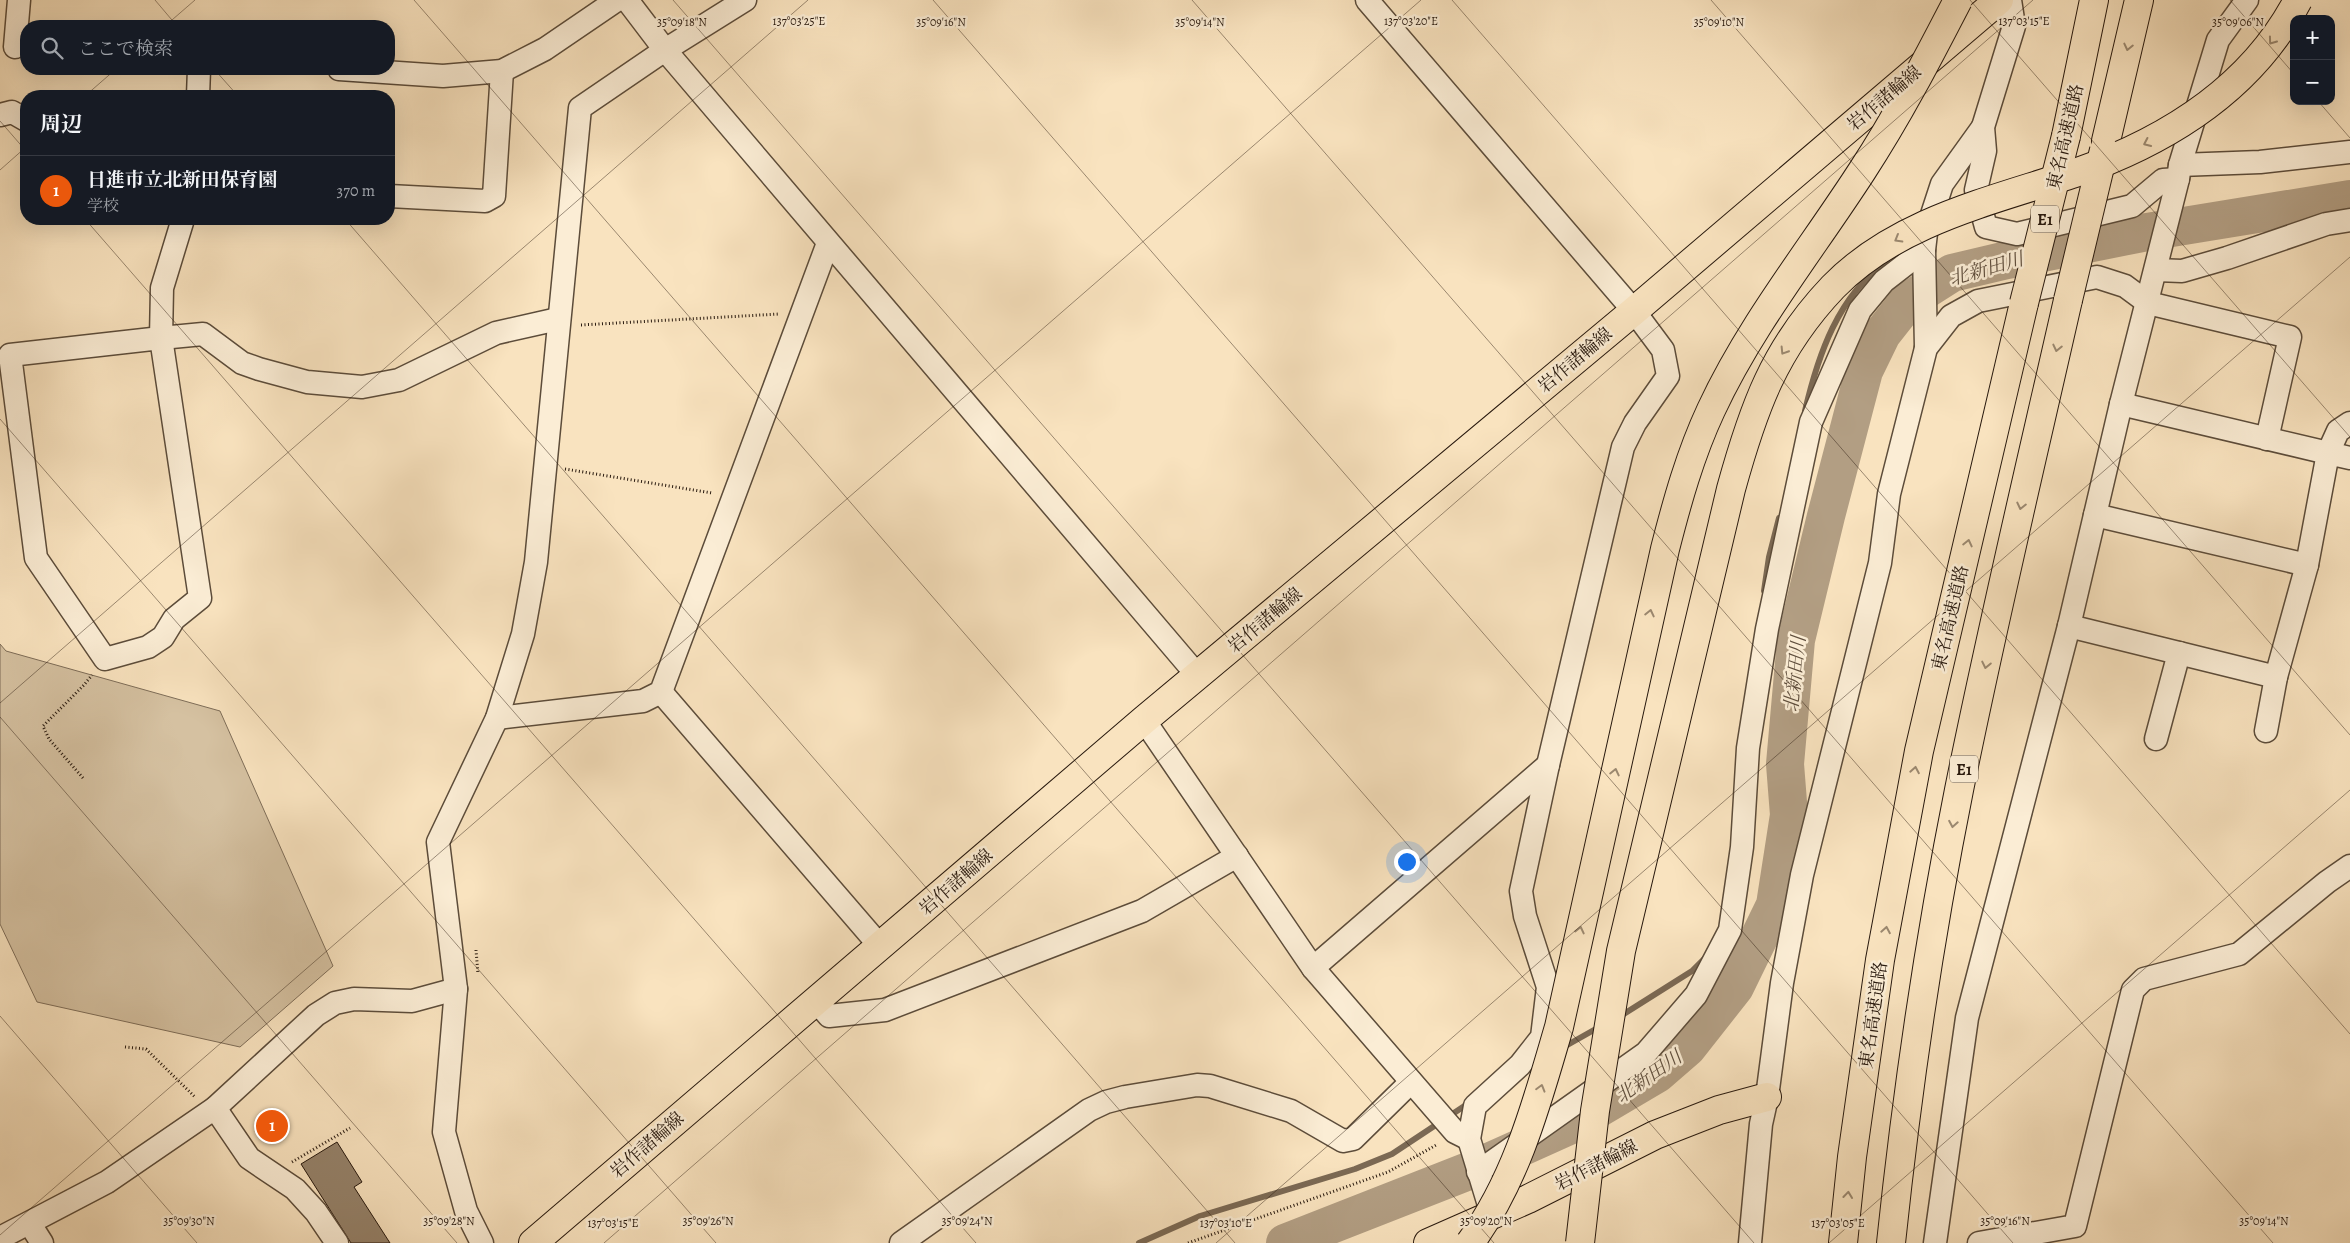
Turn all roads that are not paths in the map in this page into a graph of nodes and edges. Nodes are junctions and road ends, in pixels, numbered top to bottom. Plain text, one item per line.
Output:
1 (19, 0) edge
2 (617, 0) edge
3 (627, 0) edge
4 (745, 0) edge
5 (1367, 0) edge
6 (1958, 0) edge
7 (1999, 0) edge
8 (2010, 0) edge
9 (2094, 0) edge
10 (2139, 0) edge
11 (2248, 0) edge
12 (2298, 0) edge
13 (14, 47) edge
14 (665, 50) junction
15 (502, 71) junction
16 (395, 73) edge
17 (199, 75) edge
18 (198, 90) edge
19 (0, 114) edge
20 (20, 117) edge
21 (1983, 127) junction
22 (2350, 152) edge
23 (2179, 172) junction
24 (395, 196) edge
25 (2350, 220) edge
26 (181, 225) edge
27 (828, 243) junction
28 (1924, 250) junction
29 (2156, 270) junction
30 (2148, 303) junction
31 (1634, 311) junction
32 (558, 322) junction
33 (161, 338) junction
34 (1926, 348) junction
35 (2121, 404) junction
36 (2350, 423) edge
37 (2267, 439) junction
38 (2339, 456) edge
39 (2095, 515) junction
40 (2307, 566) junction
41 (2069, 626) junction
42 (2179, 653) junction
43 (1198, 676) junction
44 (2276, 677) junction
45 (661, 692) junction
46 (497, 718) junction
47 (1144, 720) junction
48 (2266, 731) dead end
49 (2156, 739) dead end
50 (1548, 765) junction
51 (1237, 856) junction
52 (2350, 866) edge
53 (880, 946) junction
54 (1313, 968) junction
55 (456, 989) junction
56 (815, 1000) junction
57 (1411, 1082) junction
58 (1767, 1097) junction
59 (212, 1109) junction
60 (1464, 1137) junction
61 (1478, 1171) junction
62 (1492, 1215) junction
63 (30, 1224) junction
64 (0, 1238) edge
65 (42, 1243) edge
66 (337, 1243) edge
67 (482, 1243) edge
68 (533, 1243) edge
69 (901, 1243) edge
70 (1428, 1243) edge
71 (1470, 1243) edge
72 (1580, 1243) edge
73 (1750, 1243) edge
74 (1843, 1243) edge
75 (1891, 1243) edge
76 (1935, 1243) edge
77 (1978, 1243) edge

1 - 13 street
2 - 15 street
3 - 14 street
4 - 14 street
5 - 31 street
71 -> 6 main road, bridge
7 - 31 main road, 岩作諸輪線
8 - 21 street
74 -> 9 main road, 東名高速道路 / E1, bridge
10 -> 75 main road, E1, bridge
11 - 23 street
12 -> 72 main road, bridge
14 - 27 street
14 - 32 street
15 - 16 street
15 - 24 street
17 - 18 street
19 - 20 street
21 - 23 street
21 - 28 street
22 - 23 street
23 - 29 street
25 - 29 street
26 - 33 street
27 - 43 street
27 - 45 street
28 - 34 street
28 - 61 street
29 - 30 street
30 - 34 street
30 - 35 street
30 - 37 street
31 - 43 main road, 岩作諸輪線
31 - 50 street
32 - 33 street
32 - 46 street
33 - 33 street
34 - 58 street
35 - 37 street
35 - 39 street
36 - 38 street
37 - 38 street
38 - 40 street
39 - 40 street
39 - 41 street
40 - 44 street
41 - 42 street
41 - 76 street
42 - 44 street
42 - 49 street
43 - 47 main road, 岩作諸輪線
44 - 48 street
45 - 46 street
45 - 53 street
46 - 55 street
47 - 51 street
47 - 53 main road, 岩作諸輪線
50 - 54 street
50 - 60 street
51 - 54 street
51 - 56 street
52 - 77 street
53 - 56 main road, 岩作諸輪線
54 - 57 street
55 - 59 street
55 - 67 street
56 - 68 main road, 岩作諸輪線
57 - 60 street
57 - 69 street
58 - 62 main road, 岩作諸輪線
58 - 73 street
59 - 63 street
59 - 66 street
60 - 61 street
61 - 62 street
62 - 70 main road, 岩作諸輪線
63 - 64 street
63 - 65 street

